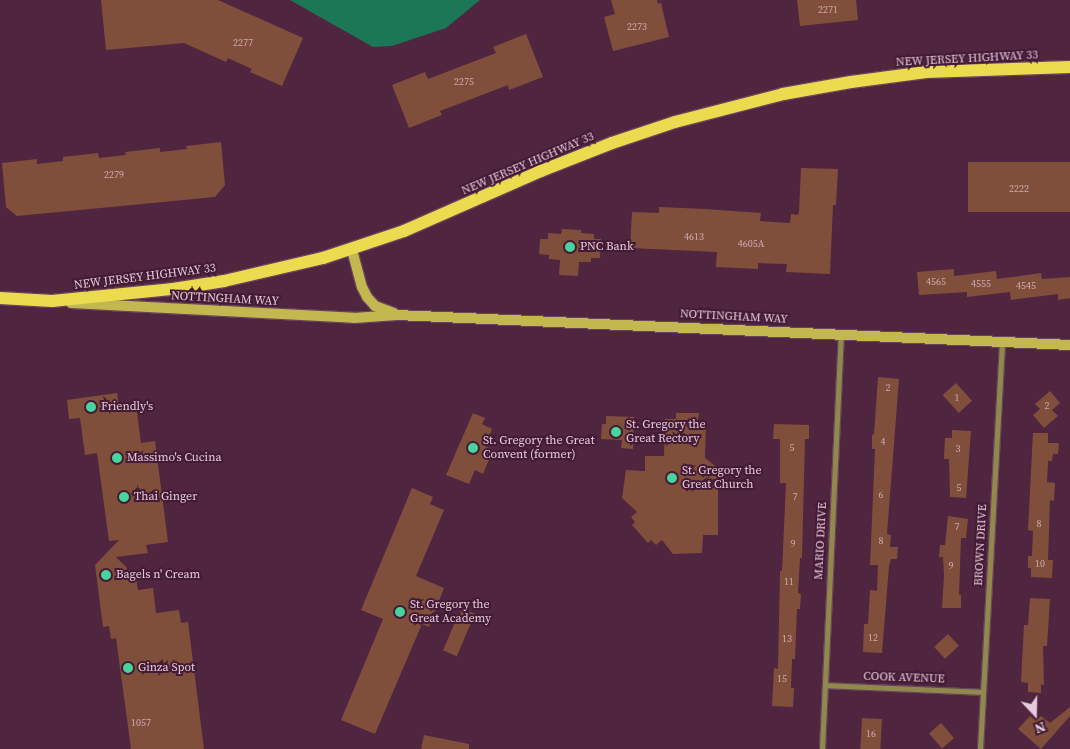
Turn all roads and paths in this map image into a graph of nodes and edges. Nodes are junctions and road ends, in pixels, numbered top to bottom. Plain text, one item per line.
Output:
1 (1070, 67) edge
2 (352, 250) junction
3 (0, 298) edge
4 (52, 301) junction
5 (397, 315) junction
6 (841, 334) junction
7 (1002, 342) junction
8 (1070, 345) edge
9 (825, 685) junction
10 (983, 692) junction
11 (822, 749) edge
12 (980, 749) edge

1 - 2 main road, NEW JERSEY HIGHWAY 33
2 - 4 main road, NEW JERSEY HIGHWAY 33
2 - 5 street, NOTTINGHAM WAY
3 - 4 main road, NEW JERSEY HIGHWAY 33
4 - 5 street, NOTTINGHAM WAY
5 - 6 street, NOTTINGHAM WAY
6 - 7 street, NOTTINGHAM WAY
6 - 9 street, MARIO DRIVE
7 - 8 street, NOTTINGHAM WAY
7 - 10 street, BROWN DRIVE
9 - 10 street, COOK AVENUE
9 - 11 street, MARIO DRIVE
10 - 12 street, BROWN DRIVE

